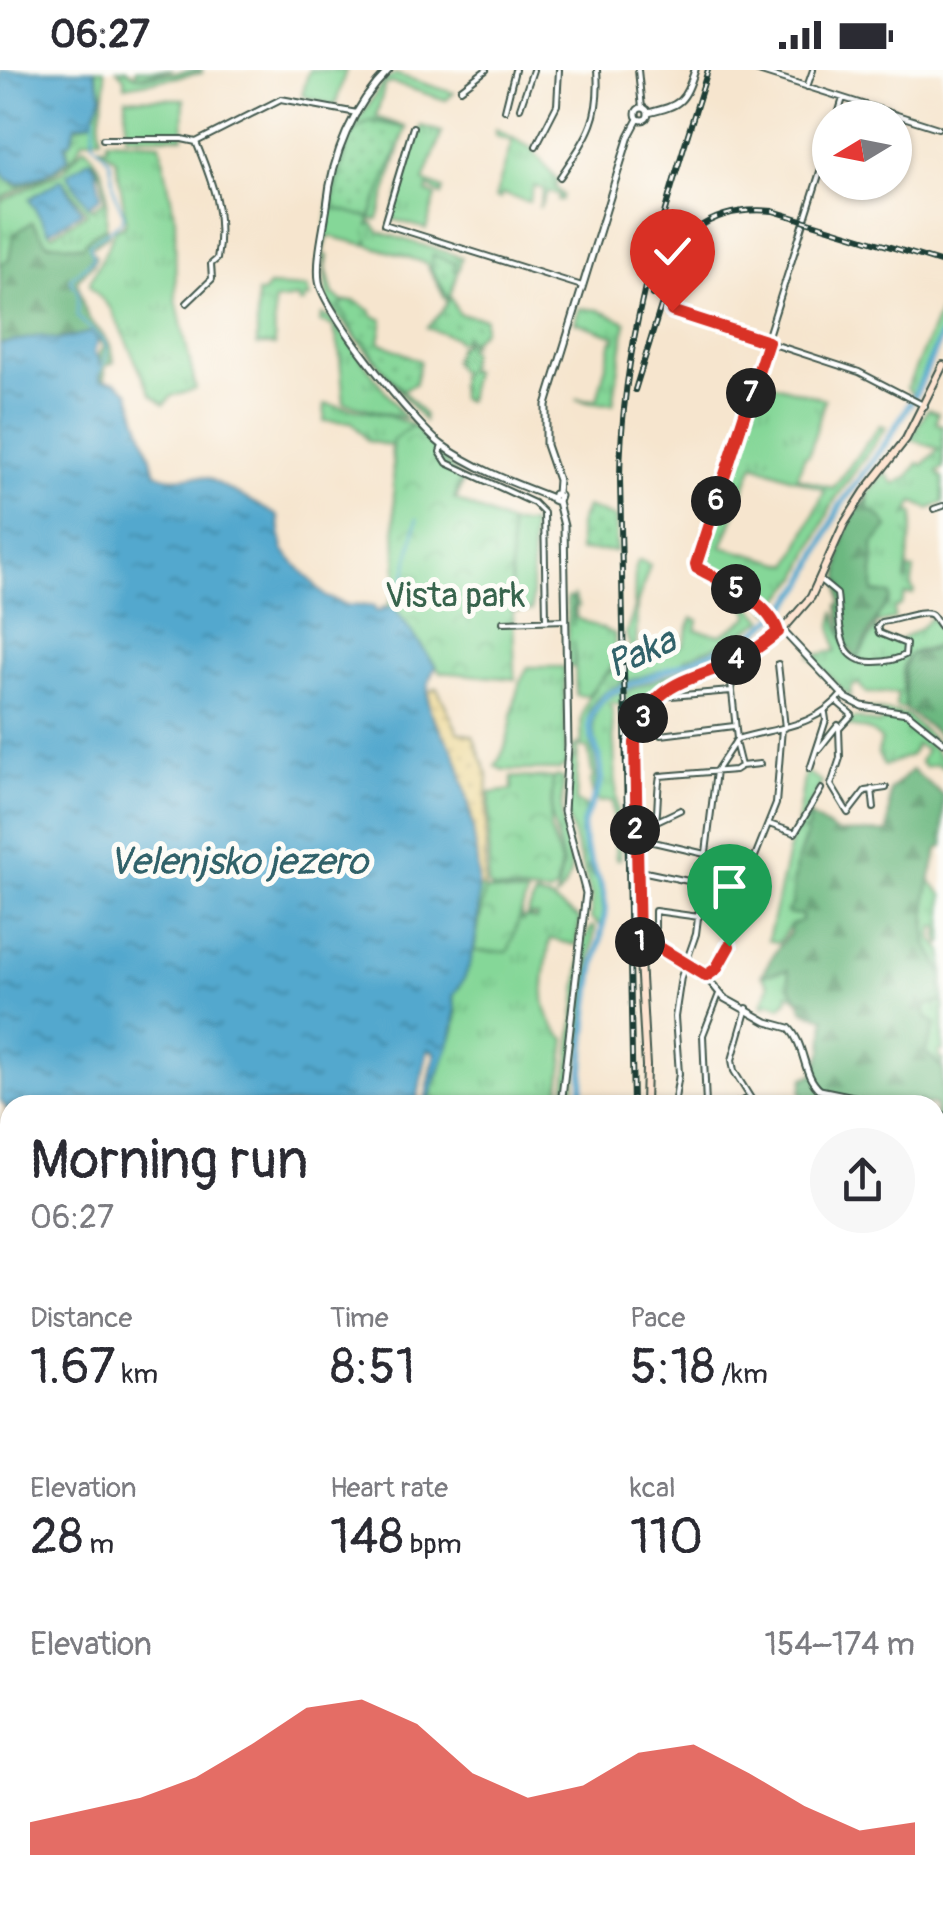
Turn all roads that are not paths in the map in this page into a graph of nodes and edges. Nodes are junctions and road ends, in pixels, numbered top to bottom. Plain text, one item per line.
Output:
1 (389, 70) edge
2 (486, 70) edge
3 (515, 70) edge
4 (533, 70) edge
5 (560, 70) edge
6 (597, 70) edge
7 (638, 70) edge
8 (695, 70) edge
9 (756, 70) edge
10 (812, 70) edge
11 (808, 87) junction
12 (460, 89) dead end
13 (843, 98) joint
14 (520, 108) dead end
15 (504, 110) dead end
16 (645, 110) junction
17 (357, 113) junction
18 (413, 127) dead end
19 (938, 128) dead end
20 (103, 139) dead end
21 (196, 142) junction
22 (536, 146) dead end
23 (560, 177) dead end
24 (812, 199) edge
25 (582, 286) junction
26 (187, 303) dead end
27 (672, 311) dead end
28 (768, 342) junction
29 (942, 371) edge
30 (921, 404) junction
31 (442, 445) junction
32 (555, 498) junction
33 (943, 506) edge
34 (934, 509) dead end
35 (820, 580) junction
36 (546, 619) junction
37 (565, 620) junction
38 (503, 622) dead end
39 (780, 629) junction
40 (943, 629) edge
41 (778, 664) dead end
42 (730, 672) dead end
43 (665, 690) junction
44 (732, 691) junction
45 (843, 693) junction
46 (836, 701) junction
47 (825, 712) junction
48 (840, 723) junction
49 (734, 726) junction
50 (783, 728) junction
51 (661, 736) dead end
52 (736, 740) junction
53 (943, 742) edge
54 (816, 752) junction
55 (760, 764) dead end
56 (741, 766) junction
57 (810, 769) dead end
58 (716, 771) junction
59 (872, 788) junction
60 (886, 788) dead end
61 (820, 789) dead end
62 (874, 808) dead end
63 (680, 810) dead end
64 (659, 820) junction
65 (769, 824) junction
66 (649, 840) junction
67 (635, 852) junction
68 (706, 854) junction
69 (731, 860) dead end
70 (636, 870) junction
71 (702, 884) junction
72 (731, 890) dead end
73 (699, 918) junction
74 (639, 942) junction
75 (655, 945) junction
76 (684, 961) junction
77 (706, 976) junction
78 (719, 994) junction
79 (747, 1008) junction
80 (562, 1095) edge
81 (645, 1095) edge
82 (676, 1095) edge
83 (706, 1095) edge
84 (749, 1095) edge
85 (844, 1095) edge

1 - 17 street
2 - 12 street
3 - 15 street
4 - 14 street
5 - 22 street
6 - 23 street
7 - 16 street
8 - 16 street
9 - 11 street
10 - 11 street
11 - 13 street
13 - 19 street
16 - 25 street
17 - 21 street
17 - 31 street
18 - 25 street
20 - 21 street
21 - 26 street
24 - 28 street
25 - 32 street
27 - 28 street
28 - 30 street
28 - 39 street
29 - 30 main road
30 - 35 main road
31 - 32 street
31 - 36 street
32 - 37 street
33 - 34 street
35 - 39 main road
35 - 40 street
36 - 37 street
36 - 38 street
37 - 80 street
39 - 43 main road
39 - 45 street
41 - 50 street
42 - 44 street
43 - 44 street
43 - 67 main road
44 - 49 street
45 - 46 street
45 - 53 street
46 - 47 street
46 - 48 street
47 - 50 street
47 - 54 street
48 - 54 street
48 - 59 street
49 - 51 street
49 - 52 street
50 - 52 street
50 - 65 street
52 - 56 street
52 - 58 street
54 - 57 street
55 - 56 street
56 - 58 street
58 - 64 street
58 - 68 street
59 - 60 street
59 - 62 street
61 - 65 street
63 - 64 street
64 - 66 street
65 - 77 street
66 - 67 street
66 - 68 street
67 - 70 main road
68 - 69 street
68 - 71 street
70 - 71 street
70 - 74 main road
71 - 72 street
71 - 73 street
73 - 75 street
73 - 76 street
74 - 75 street
74 - 81 main road
75 - 76 street
76 - 77 street
76 - 82 street
77 - 78 street
78 - 79 street
78 - 83 street
79 - 84 street
79 - 85 street

